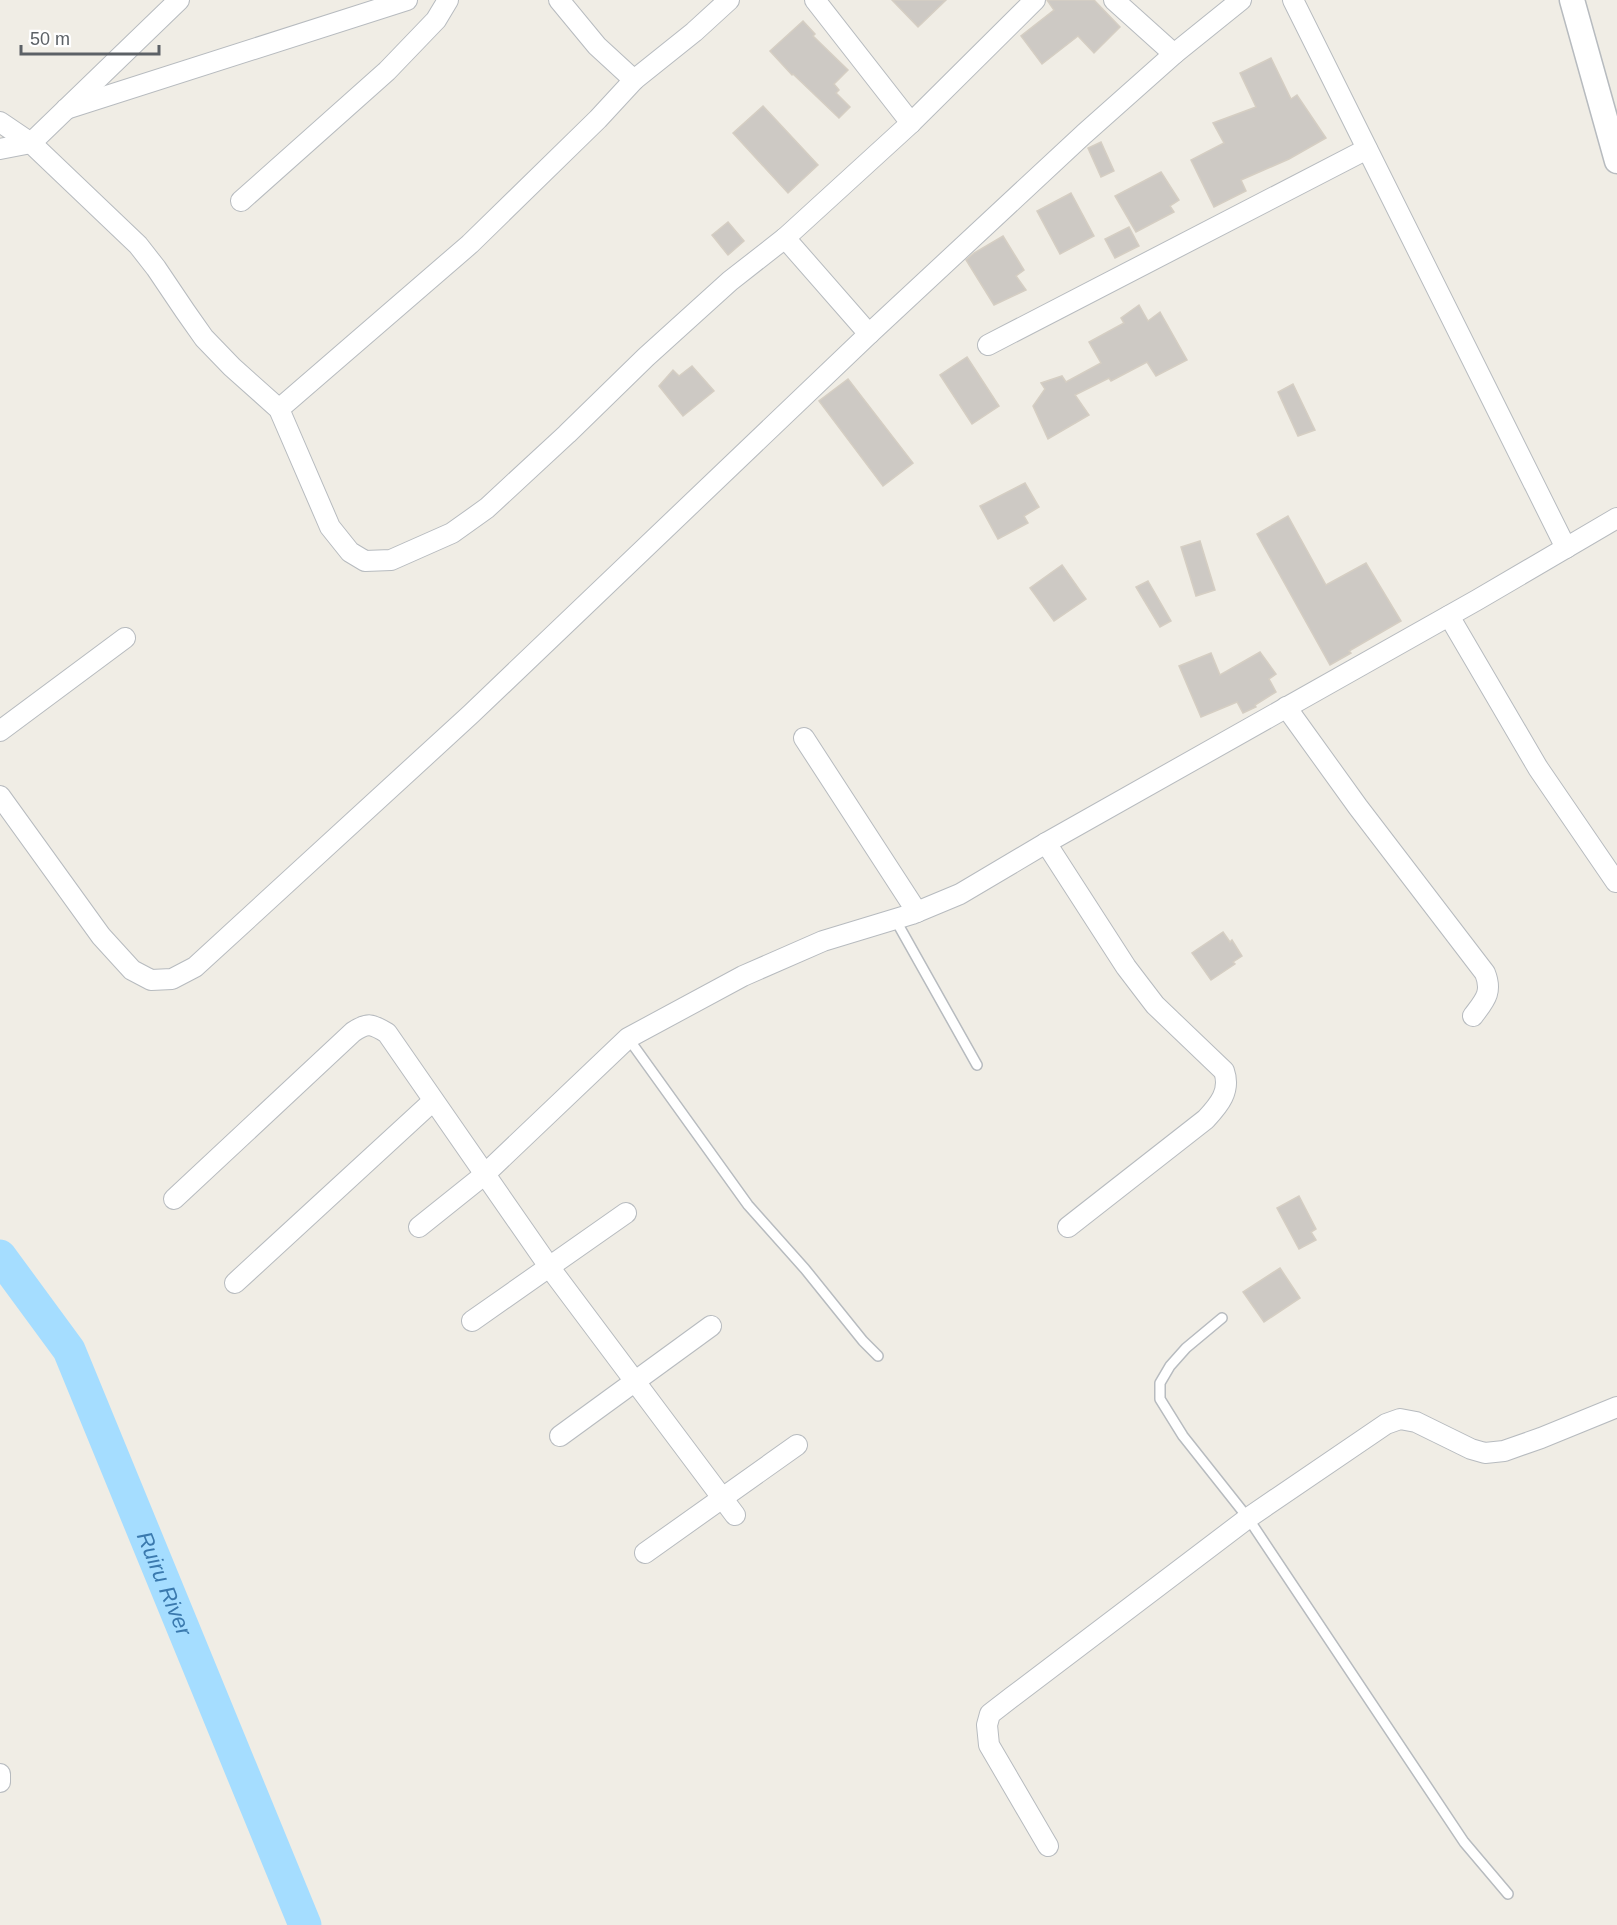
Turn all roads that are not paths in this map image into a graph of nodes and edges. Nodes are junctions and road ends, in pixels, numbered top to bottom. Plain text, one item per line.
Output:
1 (178, 0) edge
2 (406, 0) edge
3 (448, 0) edge
4 (559, 0) edge
5 (729, 0) edge
6 (815, 0) edge
7 (1035, 0) edge
8 (1113, 0) edge
9 (1242, 0) edge
10 (1293, 0) edge
11 (1572, 0) edge
12 (1174, 54) junction
13 (634, 80) junction
14 (66, 110) junction
15 (0, 122) edge
16 (911, 123) junction
17 (31, 143) junction
18 (0, 149) edge
19 (1367, 149) junction
20 (1617, 161) edge
21 (241, 201) dead end
22 (785, 238) junction
23 (869, 334) junction
24 (988, 345) dead end
25 (279, 409) junction
26 (1617, 518) edge
27 (1566, 548) junction
28 (1449, 616) junction
29 (125, 638) dead end
30 (1286, 707) junction
31 (0, 732) edge
32 (804, 738) dead end
33 (0, 796) edge
34 (1046, 843) junction
35 (1616, 882) edge
36 (917, 912) junction
37 (896, 919) junction
38 (1473, 1016) dead end
39 (628, 1038) junction
40 (977, 1065) dead end
41 (433, 1101) junction
42 (484, 1174) junction
43 (174, 1199) dead end
44 (626, 1213) dead end
45 (419, 1227) dead end
46 (1068, 1227) dead end
47 (550, 1268) junction
48 (235, 1283) dead end
49 (1221, 1318) dead end
50 (472, 1321) dead end
51 (711, 1326) dead end
52 (878, 1356) dead end
53 (635, 1383) junction
54 (1617, 1407) edge
55 (560, 1436) dead end
56 (797, 1445) dead end
57 (722, 1498) junction
58 (735, 1515) dead end
59 (1248, 1518) junction
60 (645, 1553) dead end
61 (0, 1774) edge
62 (0, 1782) edge
63 (1048, 1846) dead end
64 (1508, 1894) dead end

1 - 14 street
2 - 14 street
3 - 21 street
4 - 13 street
5 - 13 street
6 - 16 street
7 - 16 street
8 - 12 street
9 - 12 street
10 - 19 street
11 - 20 street
12 - 23 street
13 - 25 street
14 - 17 street
15 - 17 street
16 - 22 street
17 - 18 street
17 - 25 street
19 - 24 street
19 - 27 street
22 - 23 street
22 - 25 street
23 - 33 street
26 - 27 street
27 - 28 street
28 - 30 street
28 - 35 street
29 - 31 street
30 - 34 street
30 - 38 street
32 - 36 street
34 - 36 street
34 - 46 street
36 - 37 street
37 - 39 street
37 - 40 lane
39 - 42 street
39 - 52 lane
41 - 42 street
41 - 43 street
41 - 48 street
42 - 45 street
42 - 47 street
44 - 47 street
47 - 50 street
47 - 53 street
49 - 59 lane
51 - 53 street
53 - 55 street
53 - 57 street
54 - 59 street
56 - 57 street
57 - 58 street
57 - 60 street
59 - 63 street
59 - 64 lane
61 - 62 street

